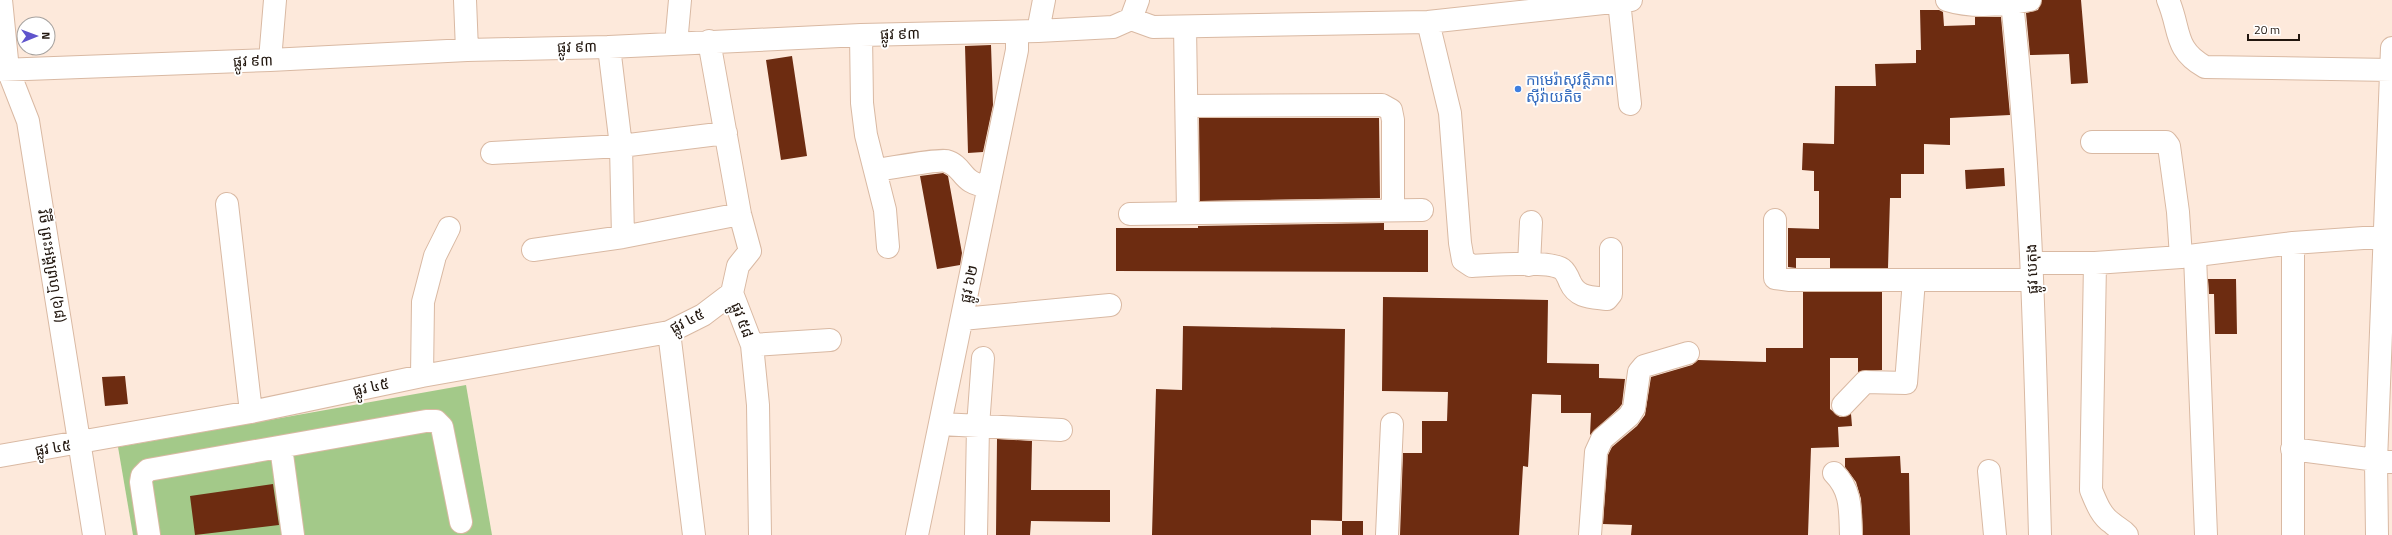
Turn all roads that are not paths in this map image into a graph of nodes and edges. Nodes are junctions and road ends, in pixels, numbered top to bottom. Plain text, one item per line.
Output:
1 (1, 0) edge
2 (275, 0) edge
3 (465, 0) edge
4 (680, 0) edge
5 (1044, 0) edge
6 (1947, 0) edge
7 (2168, 0) edge
8 (1625, 1) edge
9 (2013, 2) edge
10 (1135, 10) edge
11 (1428, 22) junction
12 (1185, 27) junction
13 (1028, 32) junction
14 (861, 35) junction
15 (709, 41) junction
16 (676, 44) junction
17 (609, 47) junction
18 (2392, 48) edge
19 (467, 50) junction
20 (270, 60) junction
21 (4, 70) edge
22 (2392, 70) edge
23 (1630, 104) dead end
24 (1187, 106) junction
25 (726, 133) junction
26 (2092, 142) dead end
27 (621, 146) junction
28 (492, 153) dead end
29 (874, 170) junction
30 (989, 186) junction
31 (227, 204) dead end
32 (1393, 210) junction
33 (1422, 210) dead end
34 (1188, 212) junction
35 (740, 214) junction
36 (1130, 214) dead end
37 (1775, 220) dead end
38 (1531, 222) dead end
39 (449, 228) dead end
40 (623, 237) junction
41 (2389, 237) edge
42 (2293, 243) junction
43 (888, 247) dead end
44 (1611, 249) dead end
45 (533, 250) dead end
46 (2188, 257) junction
47 (2095, 263) junction
48 (1529, 265) junction
49 (2032, 271) junction
50 (1914, 280) junction
51 (732, 293) junction
52 (1110, 305) dead end
53 (962, 319) junction
54 (669, 332) junction
55 (830, 340) dead end
56 (752, 345) junction
57 (1688, 352) dead end
58 (983, 358) dead end
59 (422, 376) junction
60 (1842, 405) dead end
61 (251, 412) junction
62 (940, 424) junction
63 (1392, 424) dead end
64 (978, 426) junction
65 (1061, 430) dead end
66 (80, 444) junction
67 (281, 447) junction
68 (2292, 449) junction
69 (0, 456) edge
70 (2384, 461) edge
71 (1989, 471) dead end
72 (1834, 473) dead end
73 (461, 522) dead end
74 (94, 535) edge
75 (149, 535) edge
76 (293, 535) edge
77 (694, 535) edge
78 (760, 535) edge
79 (917, 535) edge
80 (976, 535) edge
81 (1387, 535) edge
82 (1590, 535) edge
83 (1851, 535) edge
84 (1995, 535) edge
85 (2040, 535) edge
86 (2127, 535) edge
87 (2206, 535) edge
88 (2293, 535) edge
89 (2377, 535) edge

1 - 21 street, វិថី ព្រះអង្គព្រហ្ម (៦៨)
2 - 20 street
3 - 19 street
4 - 16 street
5 - 13 street, ផ្លូវ ៦២
6 - 9 street
7 - 22 street
8 - 11 street
8 - 23 street
9 - 49 street, ផ្លូវ បេតុង
10 - 12 street
10 - 13 street, ផ្លូវ ៩៣
11 - 12 street
11 - 48 street
12 - 24 street
13 - 14 street, ផ្លូវ ៩៣
13 - 30 street, ផ្លូវ ៦២
14 - 15 street, ផ្លូវ ៩៣
14 - 29 street
15 - 16 street, ផ្លូវ ៩៣
15 - 25 street, ផ្លូវ ៥៨
16 - 17 street, ផ្លូវ ៩៣
17 - 19 street, ផ្លូវ ៩៣
17 - 27 street
18 - 22 street
19 - 20 street, ផ្លូវ ៩៣
20 - 21 street, ផ្លូវ ៩៣
21 - 66 street, វិថី ព្រះអង្គព្រហ្ម (៦៨)
22 - 41 street
24 - 32 street
24 - 34 street
25 - 27 street
25 - 35 street, ផ្លូវ ៥៨
26 - 46 street
27 - 28 street
27 - 40 street
29 - 30 street
29 - 43 street
30 - 53 street, ផ្លូវ ៦២
31 - 61 street
32 - 33 street
32 - 34 street
34 - 36 street
35 - 40 street
35 - 51 street, ផ្លូវ ៥៨
37 - 50 street
38 - 48 street
39 - 59 street
40 - 45 street
41 - 42 street
41 - 70 street
42 - 46 street
42 - 68 street
44 - 48 street
46 - 47 street
46 - 87 street
47 - 49 street
47 - 86 street
49 - 50 street
49 - 85 street, ផ្លូវ បេតុង
50 - 60 street
51 - 54 street, ផ្លូវ ៤៥
51 - 56 street, ផ្លូវ ៥៨
52 - 53 street
53 - 62 street, ផ្លូវ ៦២
54 - 59 street, ផ្លូវ ៤៥
54 - 77 street
55 - 56 street
56 - 78 street, ផ្លូវ ៥៨
57 - 82 street
58 - 64 street
59 - 61 street, ផ្លូវ ៤៥
61 - 66 street, ផ្លូវ ៤៥
62 - 64 street
62 - 79 street, ផ្លូវ ៦២
63 - 81 street
64 - 65 street
64 - 80 street
66 - 69 street, ផ្លូវ ៤៥
66 - 74 street, វិថី ព្រះអង្គព្រហ្ម (៦៨)
67 - 73 street
67 - 75 street
67 - 76 street
68 - 70 street
68 - 88 street
70 - 89 street
71 - 84 street
72 - 83 street

